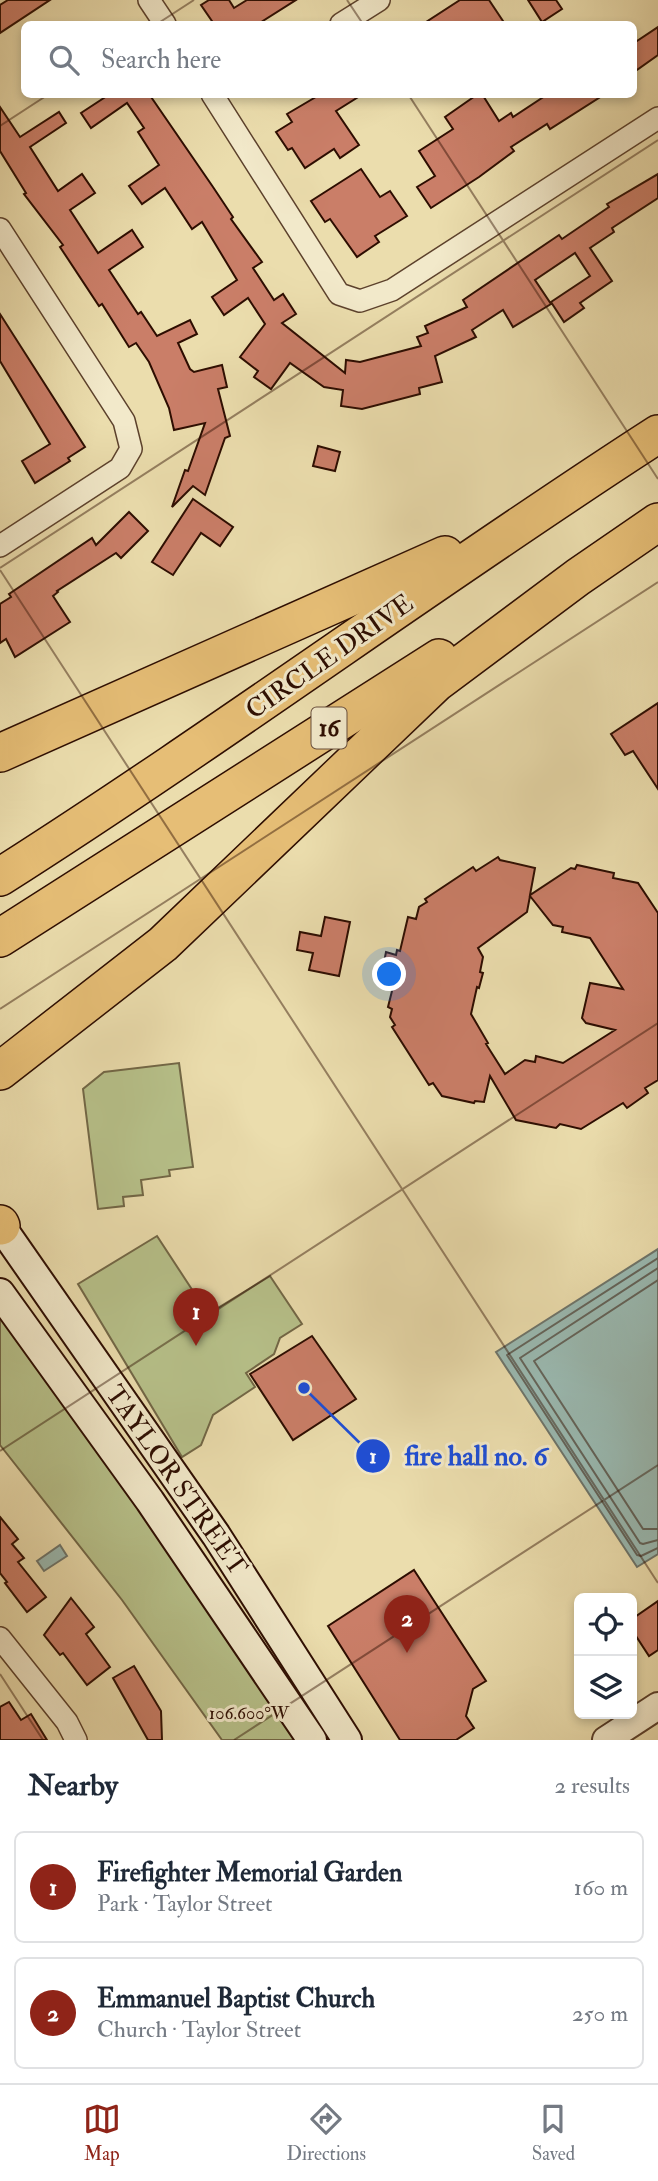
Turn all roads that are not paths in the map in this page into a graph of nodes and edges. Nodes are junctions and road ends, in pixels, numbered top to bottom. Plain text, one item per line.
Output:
1 (149, 0) edge
2 (379, 0) edge
3 (163, 21) edge
4 (346, 21) edge
5 (221, 98) edge
6 (658, 118) edge
7 (0, 229) edge
8 (658, 434) edge
9 (570, 491) junction
10 (658, 517) edge
11 (658, 522) edge
12 (0, 546) edge
13 (0, 753) edge
14 (0, 877) edge
15 (0, 938) edge
16 (42, 1038) junction
17 (0, 1071) edge
18 (0, 1083) edge
19 (0, 1225) edge
20 (0, 1293) edge
21 (0, 1638) edge
22 (658, 1706) edge
23 (76, 1740) edge
24 (312, 1740) edge
25 (346, 1740) edge
26 (606, 1740) edge

1 - 3 street
2 - 4 street
5 - 6 street
7 - 12 street
8 - 9 highway, CIRCLE DRIVE / 16
9 - 13 highway
9 - 14 highway, CIRCLE DRIVE / 16
10 - 15 highway, 16
11 - 16 highway
16 - 17 highway
16 - 18 highway
19 - 25 main road, TAYLOR STREET
20 - 24 main road, TAYLOR STREET
21 - 23 street
22 - 26 street

